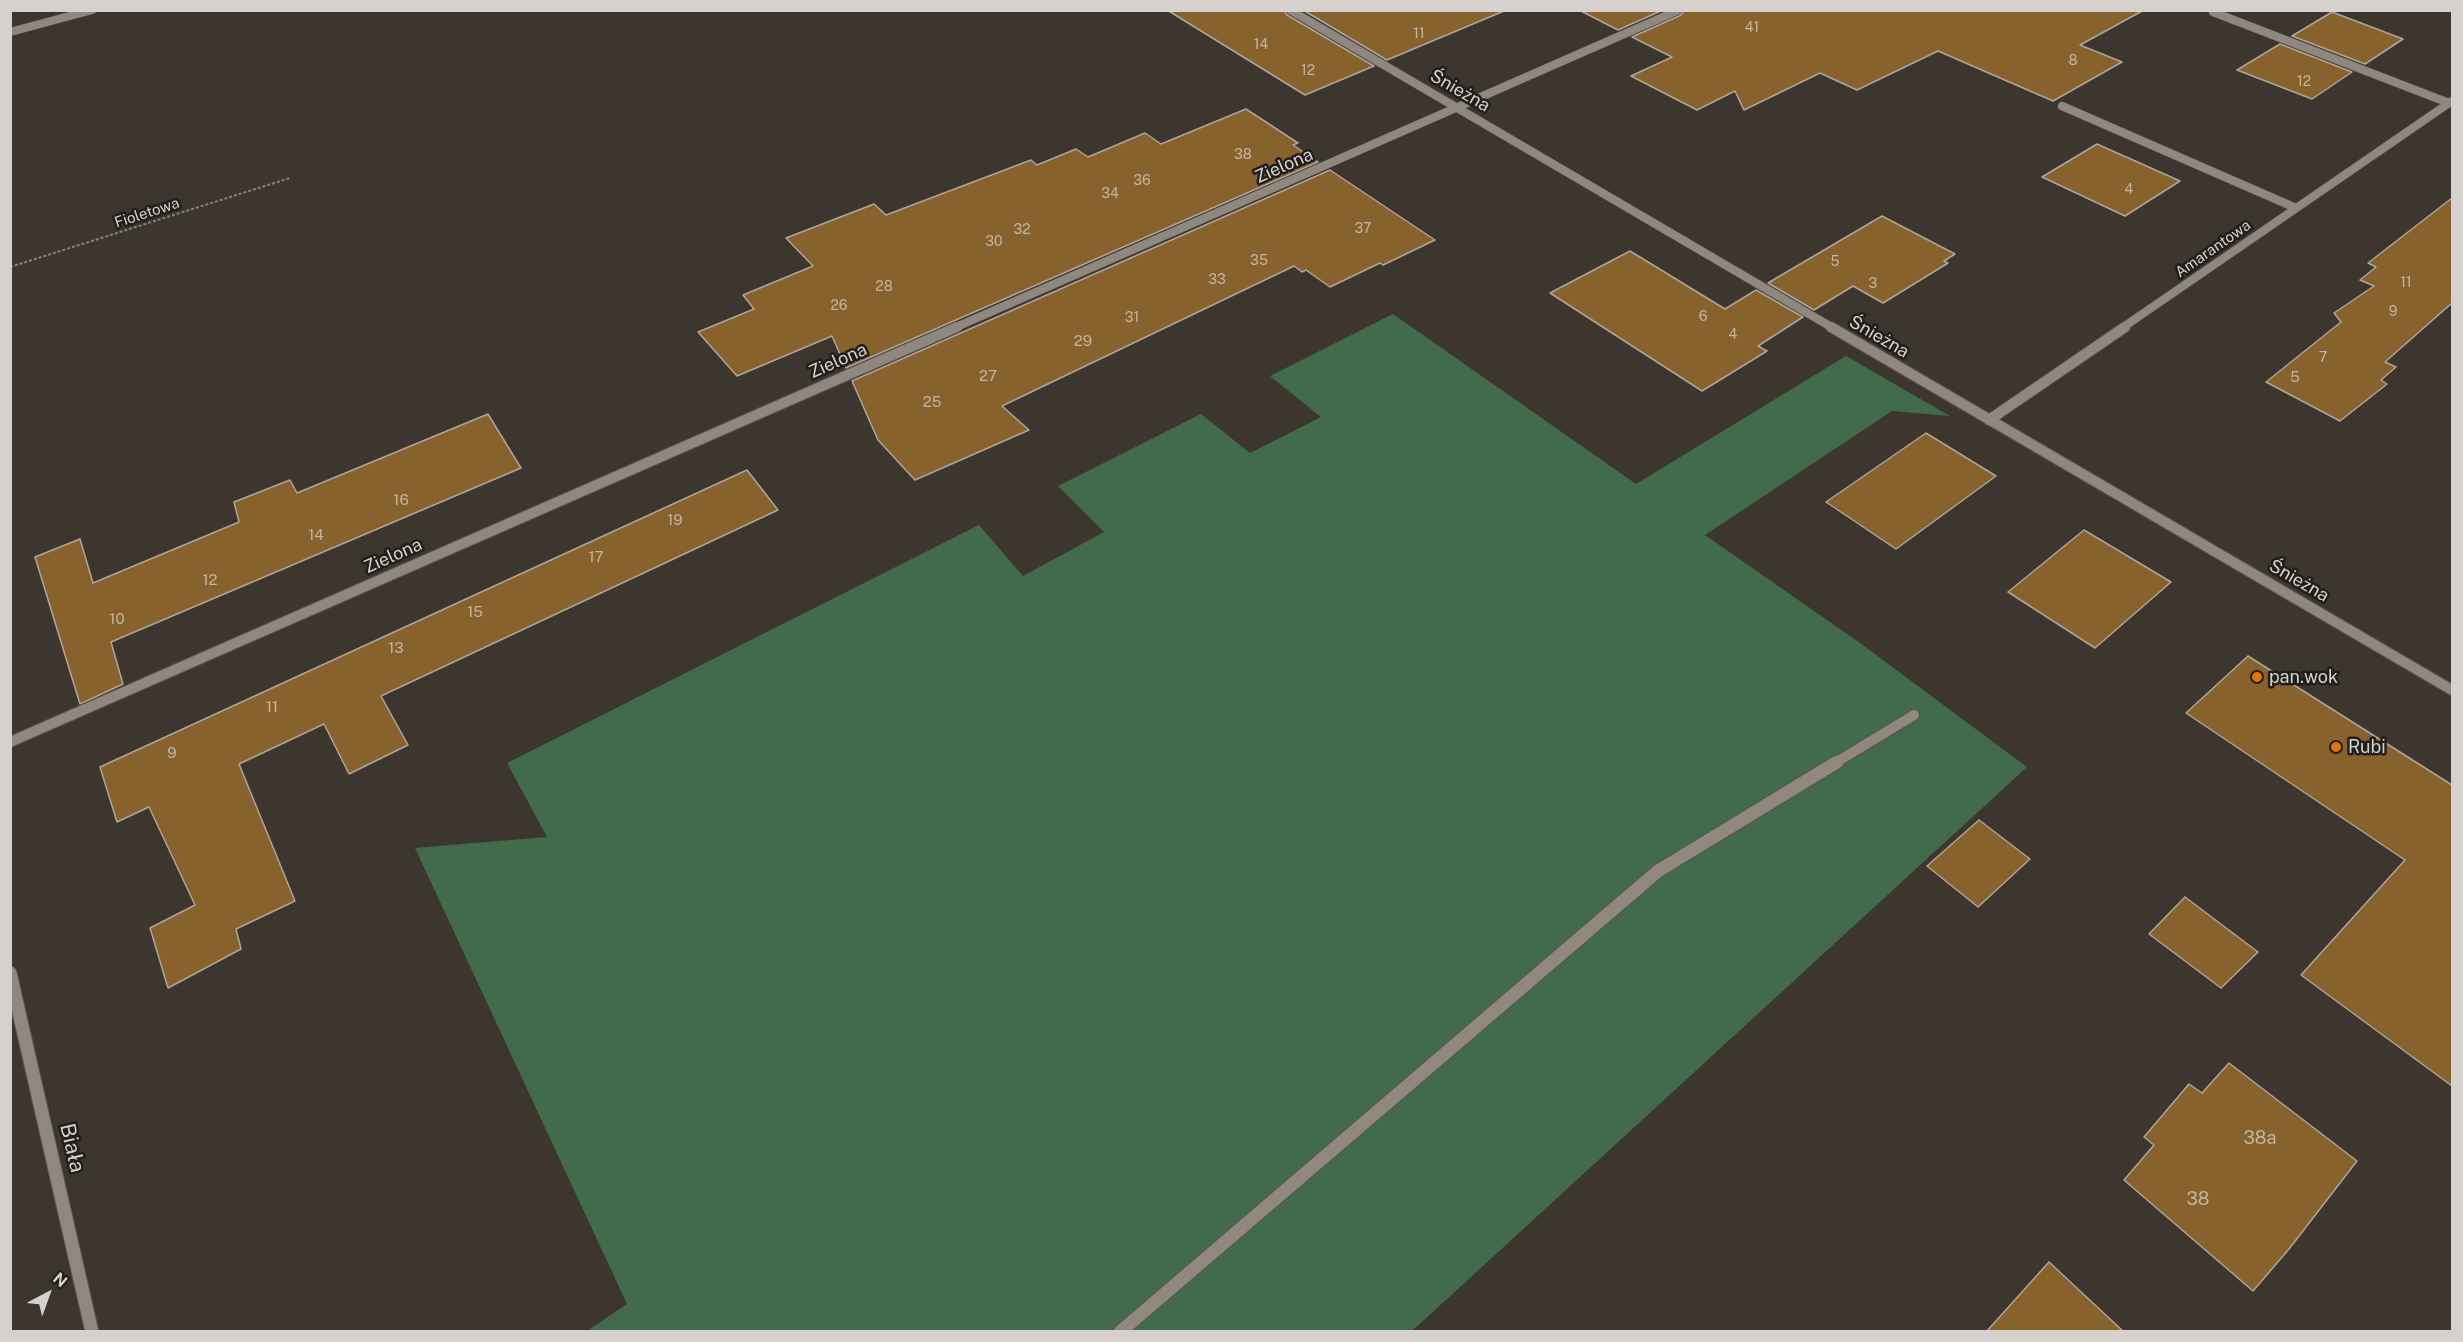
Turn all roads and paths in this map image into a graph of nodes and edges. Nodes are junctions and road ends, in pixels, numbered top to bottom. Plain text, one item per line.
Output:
1 (92, 10) edge
2 (1290, 10) edge
3 (1680, 10) edge
4 (2212, 12) edge
5 (10, 32) edge
6 (2451, 102) edge
7 (2062, 106) dead end
8 (1457, 108) junction
9 (290, 178) dead end
10 (2296, 208) junction
11 (10, 267) edge
12 (1989, 420) junction
13 (2452, 690) edge
14 (1914, 715) dead end
15 (10, 742) edge
16 (10, 973) edge
17 (92, 1332) edge
18 (1120, 1332) edge

1 - 5 street
2 - 8 street, Śnieżna
3 - 8 street, Zielona
4 - 6 street
6 - 10 street, Amarantowa
7 - 10 street
8 - 12 street, Śnieżna
8 - 15 street, Zielona
9 - 11 path, Fioletowa
10 - 12 street, Amarantowa
12 - 13 street, Śnieżna
14 - 18 street
16 - 17 street, Biała

